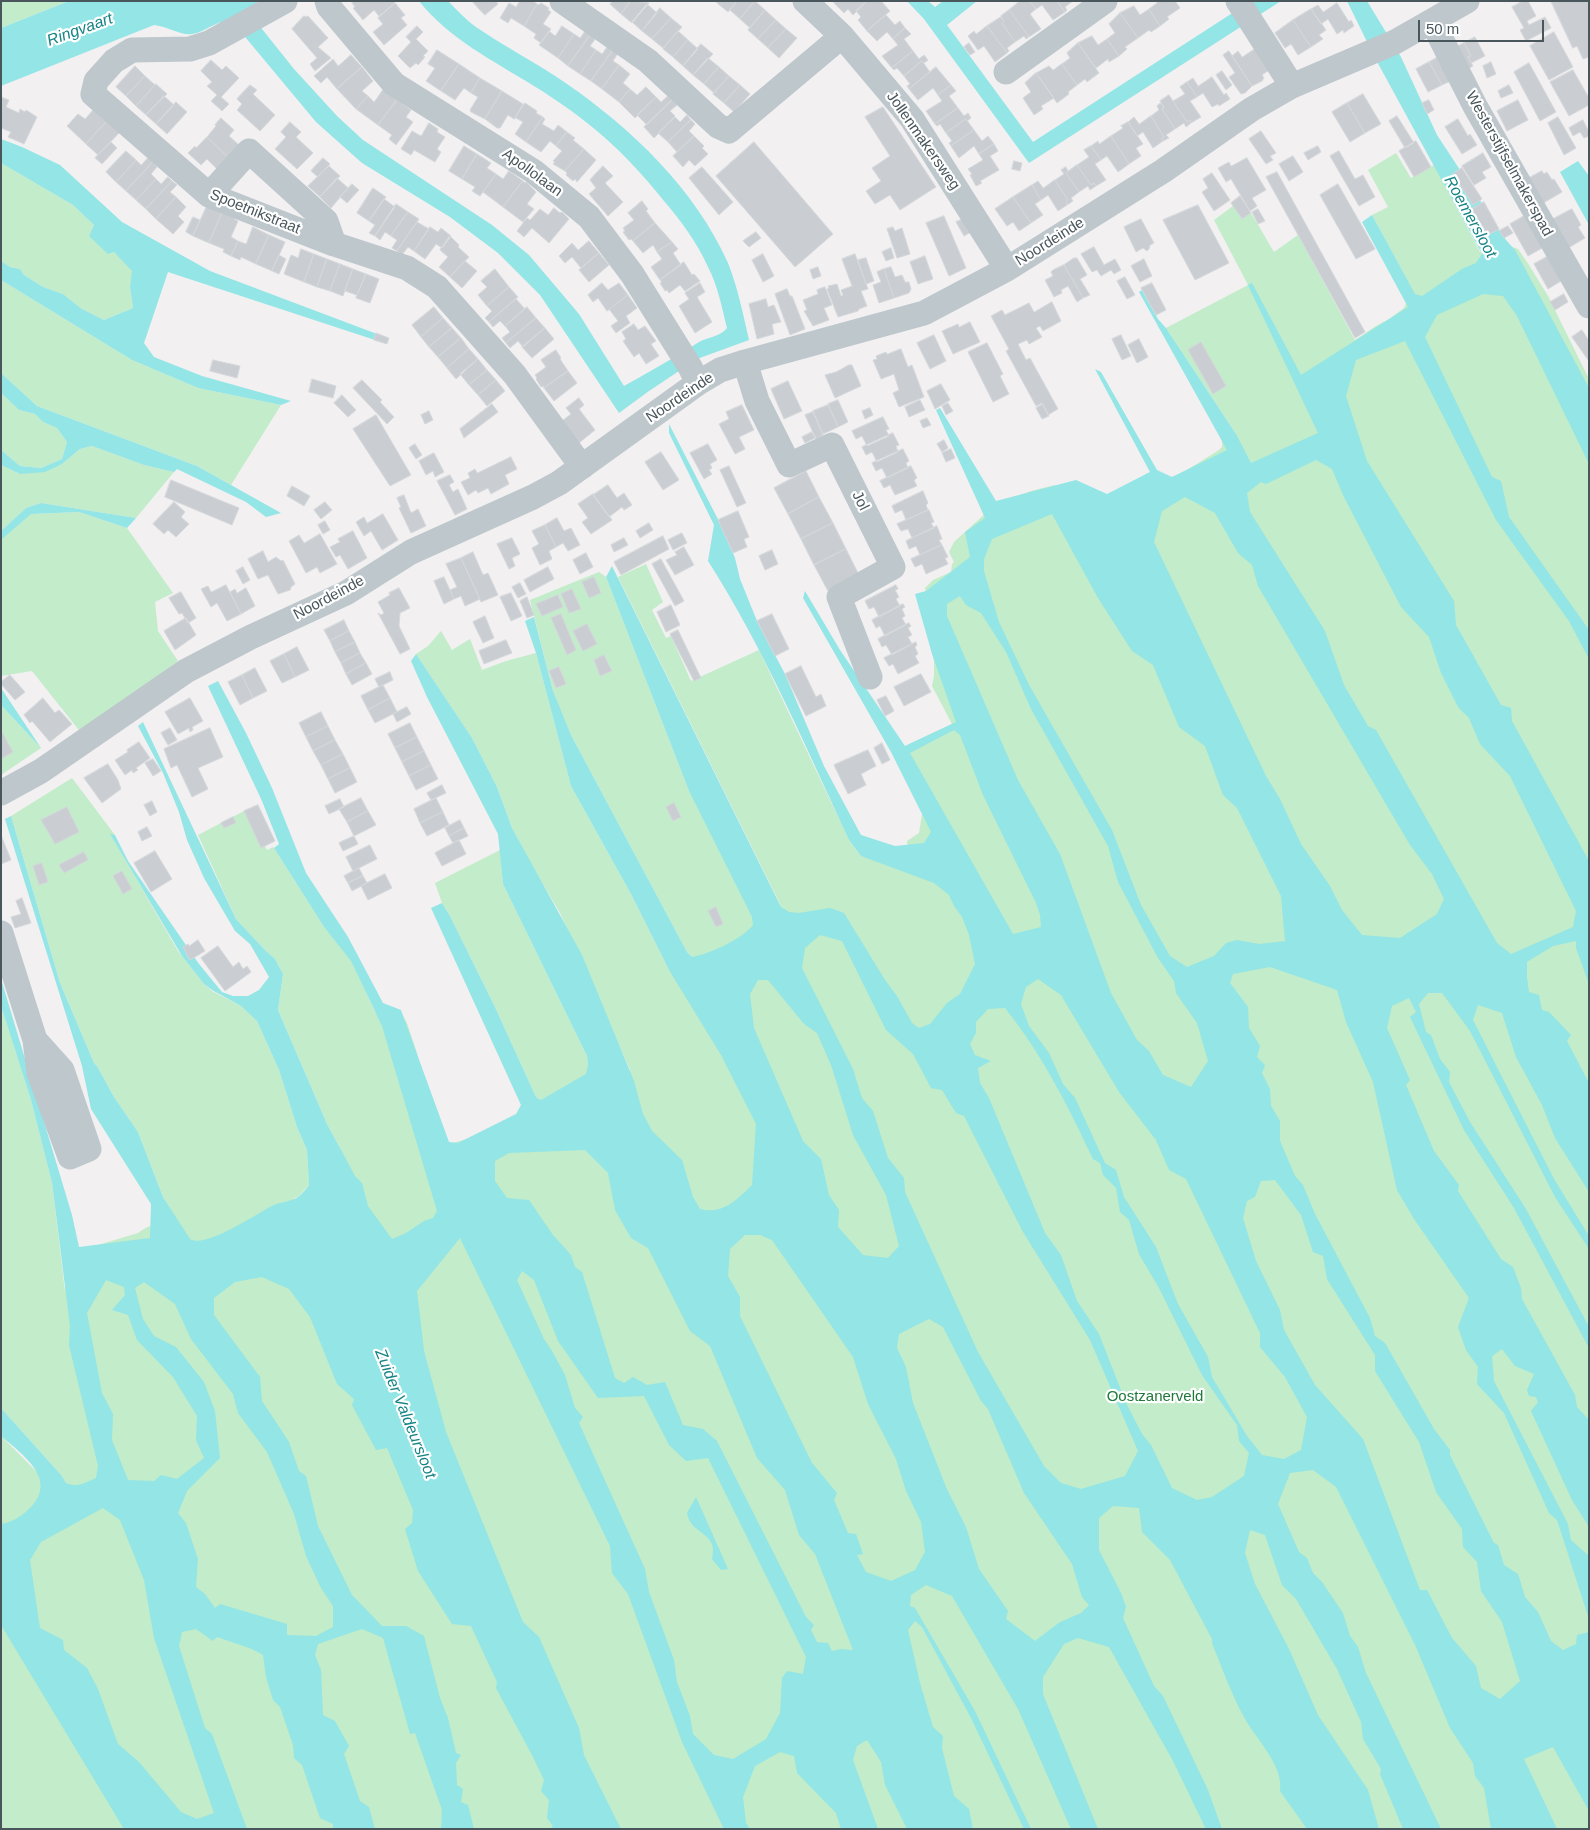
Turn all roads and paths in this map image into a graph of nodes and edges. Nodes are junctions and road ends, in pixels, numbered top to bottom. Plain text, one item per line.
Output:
1 (328, 1) edge
2 (562, 1) edge
3 (805, 1) edge
4 (1104, 1) edge
5 (1467, 1) edge
6 (274, 7) edge
7 (1244, 10) edge
8 (1432, 21) junction
9 (842, 36) junction
10 (1006, 72) dead end
11 (1292, 86) junction
12 (209, 196) junction
13 (334, 244) junction
14 (1007, 269) junction
15 (1589, 306) edge
16 (745, 362) junction
17 (689, 367) junction
18 (582, 467) junction
19 (870, 677) dead end
20 (1, 793) edge
21 (1, 933) edge
22 (35, 1040) dead end

1 - 17 street, Apollolaan
2 - 9 street
3 - 9 street, Jollenmakersweg
4 - 10 street
5 - 8 street, Noordeinde
6 - 12 street, Spoetnikstraat
7 - 11 street
8 - 11 street, Noordeinde
8 - 15 street, Westerstijfselmakerspad
9 - 14 street, Jollenmakersweg
11 - 14 street, Noordeinde
12 - 13 street, Spoetnikstraat
12 - 13 street
13 - 18 street, Spoetnikstraat
14 - 16 street, Noordeinde
16 - 17 street, Noordeinde
16 - 19 street, Jol
17 - 18 street, Noordeinde
18 - 20 street, Noordeinde
21 - 22 street

